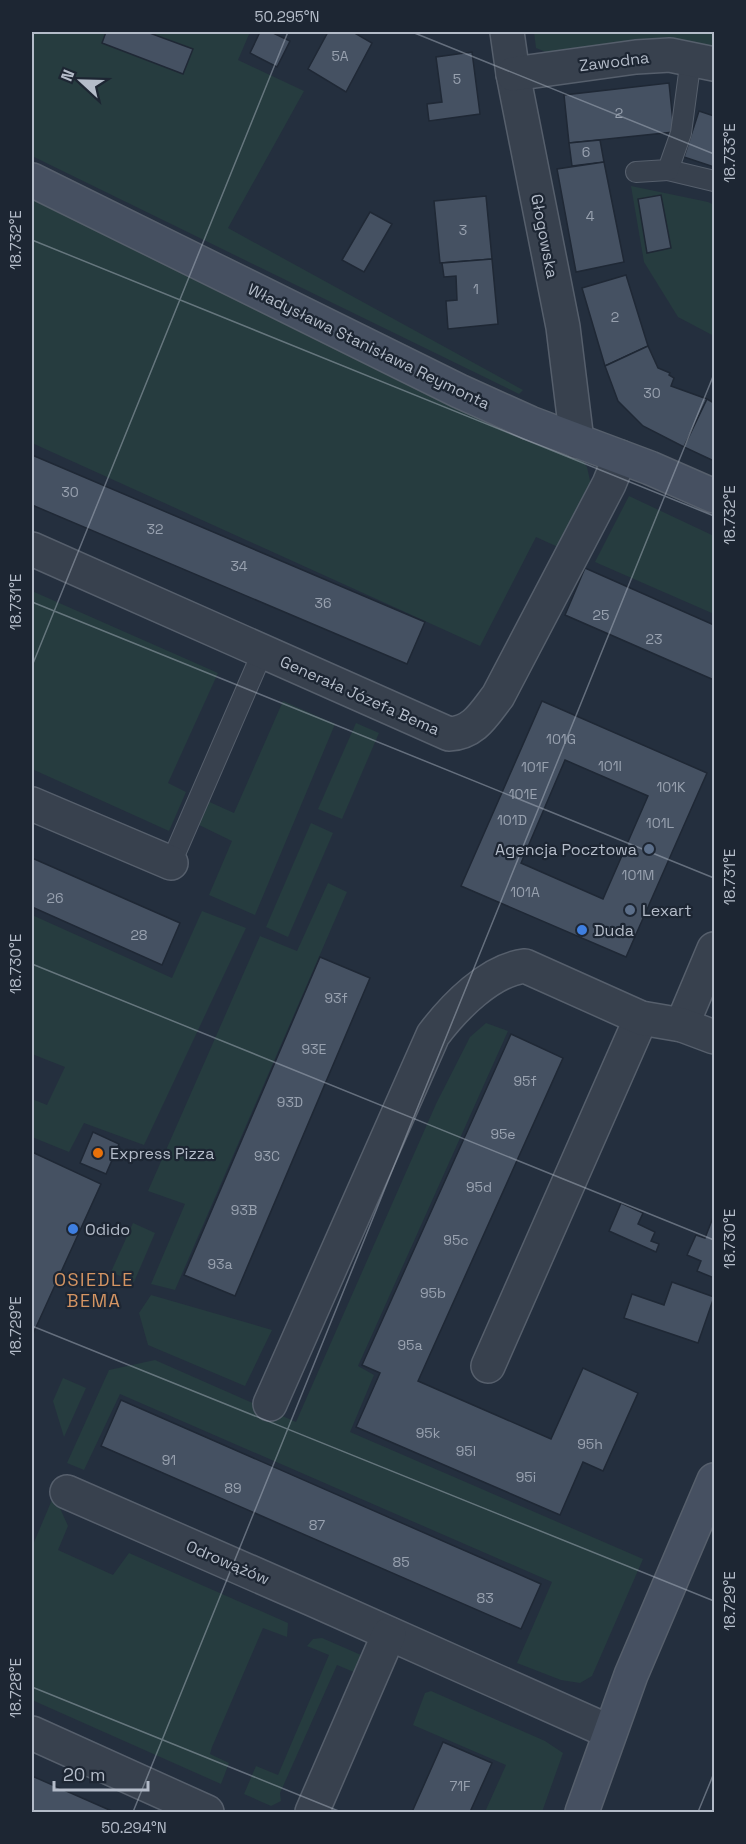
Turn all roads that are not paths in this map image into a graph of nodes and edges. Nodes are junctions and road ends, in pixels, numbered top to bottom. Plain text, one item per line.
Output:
1 (507, 32) edge
2 (703, 61) edge
3 (513, 74) junction
4 (668, 170) junction
5 (636, 172) dead end
6 (32, 180) edge
7 (714, 182) edge
8 (577, 441) junction
9 (620, 457) junction
10 (714, 496) edge
11 (32, 549) edge
12 (262, 651) junction
13 (32, 804) edge
14 (171, 863) joint
15 (714, 949) edge
16 (641, 1018) junction
17 (682, 1024) junction
18 (714, 1037) edge
19 (488, 1366) dead end
20 (270, 1404) dead end
21 (714, 1480) edge
22 (67, 1492) dead end
23 (389, 1634) junction
24 (610, 1732) junction
25 (32, 1733) edge
26 (207, 1812) edge
27 (312, 1812) edge
28 (582, 1812) edge

1 - 3 street, Głogowska
2 - 3 street, Zawodna
2 - 4 lane
3 - 8 street, Głogowska
4 - 5 lane
4 - 7 lane
6 - 8 street, Władysława Stanisława Reymonta
8 - 9 street, Władysława Stanisława Reymonta
9 - 10 street, Władysława Stanisława Reymonta
9 - 12 street, Generała Józefa Bema
11 - 12 street, Generała Józefa Bema
12 - 14 lane
13 - 14 street
15 - 17 street
16 - 17 street
16 - 19 street
16 - 20 street
17 - 18 street
21 - 24 street
22 - 23 street, Odrowążów
23 - 24 street, Odrowążów
23 - 27 street
24 - 28 street
25 - 26 street

